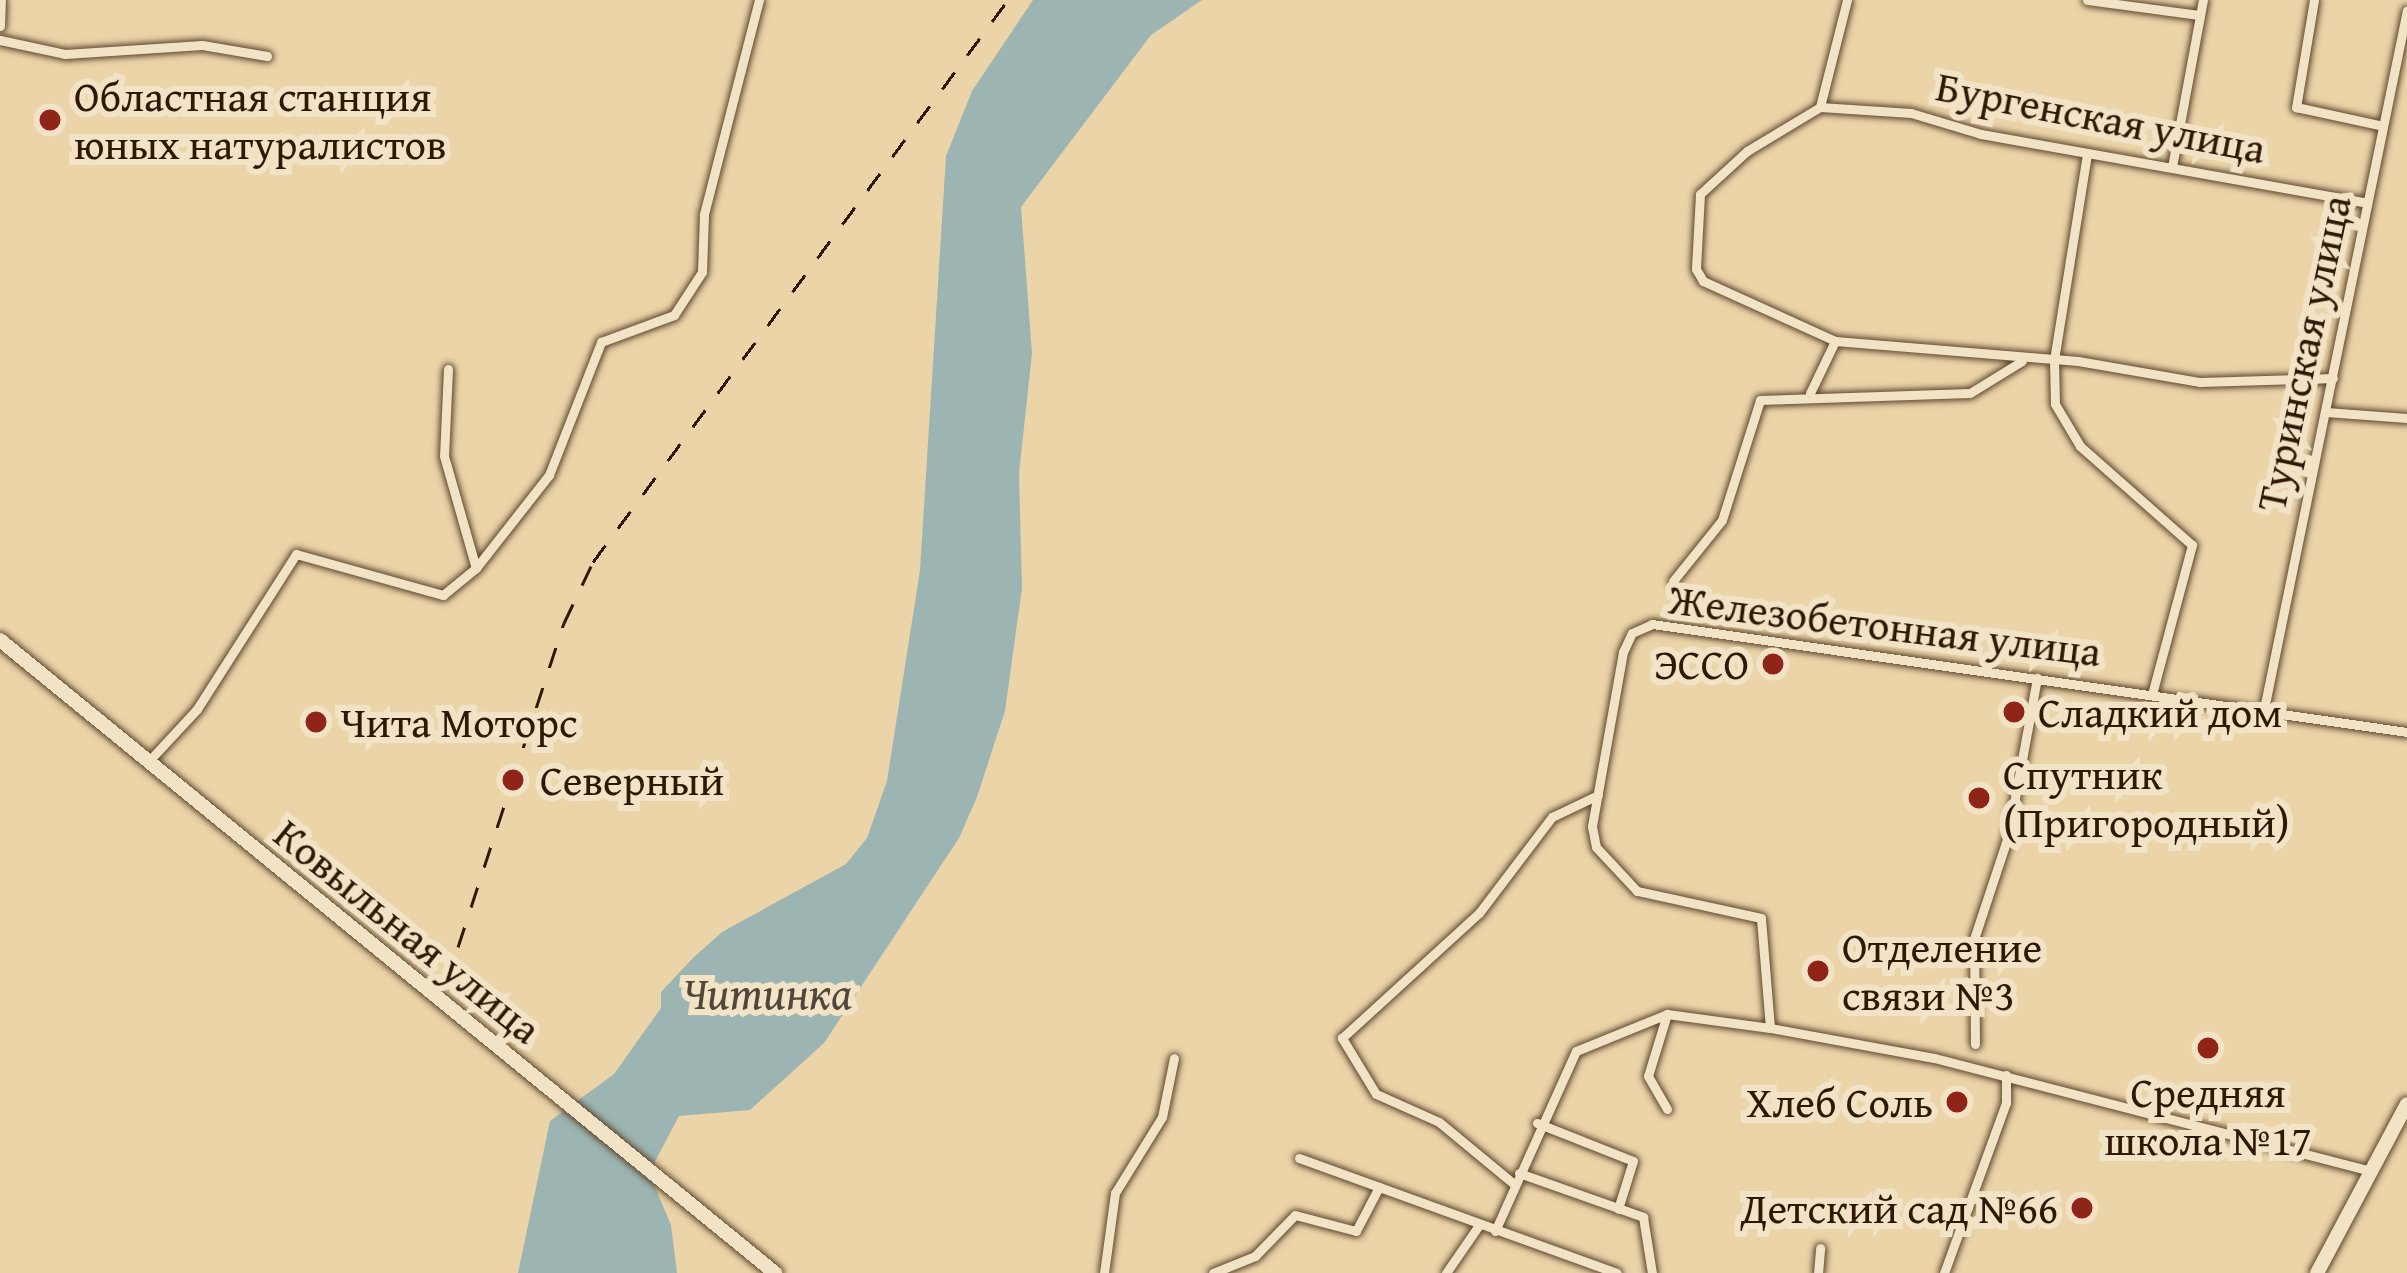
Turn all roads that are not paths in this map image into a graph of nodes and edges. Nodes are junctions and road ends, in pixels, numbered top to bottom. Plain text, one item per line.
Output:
1 (1, 0) edge
2 (759, 0) edge
3 (1846, 0) edge
4 (2086, 0) edge
5 (2204, 0) edge
6 (2314, 0) edge
7 (2127, 3) edge
8 (2407, 10) edge
9 (2200, 14) junction
10 (0, 26) edge
11 (0, 40) edge
12 (267, 56) dead end
13 (1820, 107) junction
14 (2383, 126) junction
15 (2087, 154) junction
16 (2172, 167) junction
17 (2367, 203) junction
18 (1834, 341) junction
19 (2054, 359) junction
20 (2022, 362) junction
21 (448, 369) dead end
22 (2333, 378) junction
23 (1810, 393) junction
24 (2326, 412) junction
25 (2407, 418) edge
26 (476, 568) junction
27 (1673, 581) dead end
28 (0, 640) edge
29 (2037, 678) junction
30 (2152, 694) junction
31 (2264, 709) junction
32 (2407, 732) edge
33 (148, 762) junction
34 (1598, 795) junction
35 (1667, 1014) junction
36 (1770, 1028) junction
37 (1975, 1044) dead end
38 (1174, 1058) dead end
39 (2006, 1075) junction
40 (2407, 1104) edge
41 (1667, 1109) dead end
42 (1537, 1123) junction
43 (1299, 1158) dead end
44 (2372, 1171) junction
45 (1520, 1173) junction
46 (1514, 1184) junction
47 (1379, 1187) junction
48 (1618, 1209) junction
49 (1479, 1226) junction
50 (1495, 1231) junction
51 (1820, 1248) dead end
52 (775, 1273) edge
53 (1104, 1273) edge
54 (1213, 1273) edge
55 (1446, 1273) edge
56 (1617, 1273) edge
57 (1652, 1273) edge
58 (1818, 1273) edge
59 (1944, 1273) edge
60 (2317, 1273) edge

1 - 10 street
2 - 26 street
3 - 13 street
4 - 7 street
5 - 9 street
6 - 14 street
7 - 9 street
8 - 14 street, Туринская улица
9 - 16 street
11 - 12 street
13 - 15 street, Бургенская улица
13 - 18 street
14 - 17 street, Туринская улица
15 - 16 street, Бургенская улица
15 - 19 street
16 - 17 street, Бургенская улица
17 - 22 street, Туринская улица
18 - 20 street
18 - 23 street
19 - 20 street
19 - 22 street
19 - 30 street
20 - 23 street
21 - 26 street
22 - 24 street, Туринская улица
23 - 27 street
24 - 25 street
24 - 31 street, Туринская улица
26 - 33 street
28 - 33 main road, Ковыльная улица
29 - 30 street, Железобетонная улица
29 - 34 street, Железобетонная улица
29 - 37 street
30 - 31 street, Железобетонная улица
31 - 32 street, Железобетонная улица
33 - 52 main road, Ковыльная улица
34 - 36 street, Железобетонная улица
34 - 46 street
35 - 36 street
35 - 41 street
35 - 42 street
36 - 39 street
38 - 53 street
39 - 44 street
39 - 59 street
40 - 44 main road
42 - 45 street
42 - 48 street
43 - 47 street
44 - 60 main road
45 - 46 street
45 - 48 street
46 - 50 street
47 - 49 street
47 - 54 street
48 - 57 street
49 - 50 street
49 - 55 street
50 - 56 street
51 - 58 street

